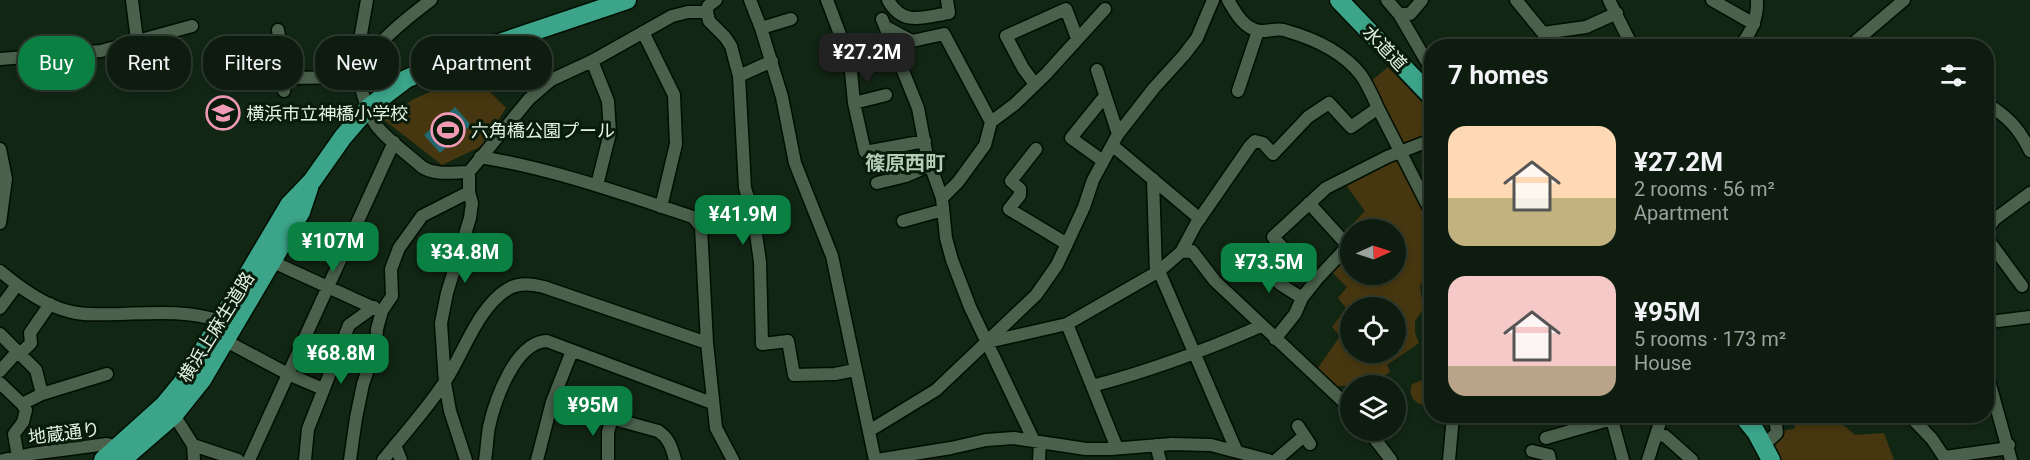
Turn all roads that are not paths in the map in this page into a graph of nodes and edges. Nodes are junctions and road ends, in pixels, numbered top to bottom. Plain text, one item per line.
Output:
1 (132, 0) edge
2 (367, 0) edge
3 (431, 0) edge
4 (627, 0) edge
5 (716, 0) edge
6 (750, 0) edge
7 (827, 0) edge
8 (888, 0) edge
9 (947, 0) edge
10 (1213, 0) edge
11 (1228, 0) edge
12 (1339, 0) edge
13 (1387, 0) edge
14 (1422, 0) edge
15 (1516, 0) edge
16 (1609, 0) edge
17 (1712, 0) edge
18 (1757, 0) edge
19 (1904, 0) edge
20 (1067, 4) edge
21 (1105, 9) dead end
22 (707, 12) junction
23 (1617, 13) junction
24 (1399, 14) junction
25 (791, 19) dead end
26 (1754, 24) junction
27 (192, 26) dead end
28 (761, 28) junction
29 (278, 30) dead end
30 (1258, 31) junction
31 (643, 32) junction
32 (136, 36) edge
33 (153, 36) edge
34 (279, 36) edge
35 (361, 36) edge
36 (387, 36) edge
37 (1077, 38) junction
38 (1629, 39) edge
39 (1746, 39) edge
40 (1858, 39) edge
41 (107, 49) edge
42 (1424, 57) edge
43 (0, 59) edge
44 (592, 61) junction
45 (772, 61) junction
46 (1097, 70) dead end
47 (739, 76) junction
48 (1034, 83) junction
49 (1424, 89) edge
50 (363, 90) edge
51 (1238, 91) dead end
52 (886, 95) dead end
53 (1105, 96) junction
54 (854, 103) junction
55 (368, 108) junction
56 (1378, 108) junction
57 (1994, 109) edge
58 (991, 122) junction
59 (1115, 140) junction
60 (925, 141) junction
61 (394, 142) junction
62 (1424, 143) edge
63 (1036, 149) dead end
64 (2030, 151) edge
65 (1400, 152) junction
66 (1, 157) edge
67 (480, 157) junction
68 (1103, 161) junction
69 (930, 165) junction
70 (469, 172) junction
71 (1153, 179) junction
72 (312, 181) junction
73 (877, 183) dead end
74 (597, 185) junction
75 (469, 192) junction
76 (2030, 193) edge
77 (1424, 198) edge
78 (1309, 202) junction
79 (943, 204) junction
80 (661, 207) junction
81 (1200, 219) junction
82 (1994, 220) edge
83 (903, 221) dead end
84 (0, 223) edge
85 (1067, 244) junction
86 (1994, 248) edge
87 (1181, 252) junction
88 (1258, 260) dead end
89 (272, 261) junction
90 (0, 271) edge
91 (1157, 272) junction
92 (1317, 279) junction
93 (17, 285) junction
94 (2022, 286) dead end
95 (328, 288) junction
96 (1302, 298) junction
97 (50, 304) junction
98 (0, 308) edge
99 (378, 309) junction
100 (2030, 317) edge
101 (220, 321) junction
102 (1998, 321) dead end
103 (1066, 324) junction
104 (1261, 326) junction
105 (0, 334) edge
106 (1275, 339) junction
107 (226, 341) junction
108 (707, 343) junction
109 (987, 343) junction
110 (572, 351) junction
111 (19, 353) junction
112 (1195, 354) junction
113 (855, 370) junction
114 (0, 371) edge
115 (107, 374) dead end
116 (288, 374) junction
117 (445, 382) junction
118 (0, 383) edge
119 (1092, 386) junction
120 (323, 389) junction
121 (42, 394) junction
122 (1994, 396) edge
123 (1340, 399) edge
124 (552, 402) junction
125 (712, 403) junction
126 (22, 404) junction
127 (174, 415) junction
128 (612, 418) junction
129 (1452, 423) edge
130 (1593, 423) edge
131 (1614, 423) edge
132 (1660, 423) edge
133 (1748, 423) edge
134 (1776, 423) edge
135 (1916, 423) edge
136 (869, 431) junction
137 (1657, 435) junction
138 (1304, 436) dead end
139 (1546, 438) dead end
140 (1037, 441) junction
141 (1376, 441) edge
142 (193, 445) junction
143 (395, 445) junction
144 (1156, 445) junction
145 (2009, 446) junction
146 (1117, 448) junction
147 (1532, 451) dead end
148 (1237, 452) junction
149 (1768, 453) edge
150 (950, 454) edge
151 (1087, 454) edge
152 (18, 457) junction
153 (116, 457) edge
154 (1945, 458) edge
155 (3, 460) edge
156 (194, 460) edge
157 (238, 460) edge
158 (249, 460) edge
159 (305, 460) edge
160 (350, 460) edge
161 (383, 460) edge
162 (401, 460) edge
163 (466, 460) edge
164 (485, 460) edge
165 (537, 460) edge
166 (608, 460) edge
167 (675, 460) edge
168 (734, 460) edge
169 (876, 460) edge
170 (1039, 460) edge
171 (1160, 460) edge
172 (1268, 460) edge
173 (1276, 460) edge
174 (1391, 460) edge
175 (1449, 460) edge
176 (1550, 460) edge
177 (1623, 460) edge
178 (1648, 460) edge
179 (1692, 460) edge
180 (2011, 460) edge

1 - 32 street
2 - 35 street
3 - 36 street
4 - 55 main road, 横浜上麻生道路
5 - 22 street
6 - 28 street
7 - 54 street
8 - 9 street
10 - 59 street
11 - 30 street
12 - 49 main road, 水道道
13 - 24 street
14 - 24 street
15 - 23 street
16 - 23 street
17 - 26 street
18 - 26 street
19 - 40 street
20 - 37 street
20 - 48 street
21 - 37 street
22 - 31 street
22 - 47 street
23 - 38 street
24 - 42 street
25 - 28 street
26 - 39 street
27 - 33 street
28 - 45 street
29 - 34 street
30 - 51 street
30 - 56 street
31 - 44 street
31 - 80 street
37 - 48 street
41 - 43 street
44 - 67 street
44 - 74 street
45 - 47 street
45 - 113 street
46 - 53 street
47 - 113 street
48 - 58 street
50 - 55 street
52 - 54 street
53 - 59 street
53 - 68 street
54 - 60 street
55 - 61 street
55 - 72 main road, 横浜上麻生道路
56 - 65 street
56 - 81 street
57 - 64 street
58 - 60 street
58 - 79 street
59 - 68 street
59 - 71 street
60 - 69 street
61 - 70 street
61 - 95 street
62 - 65 street
63 - 85 street
65 - 77 street
65 - 78 street
66 - 84 street
67 - 70 street
67 - 74 street
68 - 85 street
69 - 73 street
69 - 79 street
70 - 75 street
71 - 81 street
71 - 91 street
72 - 89 main road, 横浜上麻生道路
72 - 101 main road, 横浜上麻生道路
74 - 80 street
75 - 99 street
75 - 117 street
76 - 82 street
78 - 92 street
78 - 92 street
79 - 83 street
79 - 109 street
80 - 108 street
81 - 87 street
85 - 109 street
86 - 94 street
87 - 91 street
87 - 104 street
88 - 96 street
89 - 95 street
89 - 107 main road, 横浜上麻生道路
90 - 93 street
91 - 103 street
91 - 112 street
92 - 96 street
93 - 97 street
93 - 98 street
95 - 99 street
95 - 116 street
96 - 106 street
97 - 101 street
97 - 111 street
99 - 120 street
99 - 160 street
100 - 102 street
101 - 153 main road, 横浜上麻生道路
103 - 109 street
103 - 119 street
104 - 106 street
104 - 112 street
105 - 111 street
106 - 123 street
107 - 116 street
107 - 127 main road, 横浜上麻生道路
108 - 117 street
108 - 125 street
109 - 136 street
109 - 140 street
110 - 124 street
110 - 125 street
110 - 164 street
111 - 114 street
111 - 121 street
112 - 119 street
112 - 148 street
113 - 136 street
115 - 121 street
116 - 120 street
116 - 158 street
117 - 143 street
117 - 163 street
118 - 126 street
119 - 146 street
120 - 159 street
121 - 126 street
122 - 145 street
124 - 128 street
124 - 165 street
125 - 168 street
126 - 152 street
127 - 142 street
127 - 153 main road, 横浜上麻生道路
128 - 166 street
128 - 167 street
129 - 175 street
130 - 139 street
131 - 177 street
132 - 137 street
133 - 149 main road
134 - 149 street
135 - 154 street
136 - 169 street
137 - 178 street
137 - 179 street
138 - 173 street
140 - 150 street
140 - 151 street
140 - 170 street
141 - 174 street
142 - 156 street
142 - 157 street
143 - 161 street
143 - 162 street
144 - 146 street
144 - 148 street
144 - 171 street
145 - 154 street
145 - 180 street
146 - 151 street
147 - 176 street
148 - 172 street
150 - 169 street
152 - 153 street, 地蔵通り
152 - 155 street, 地蔵通り

